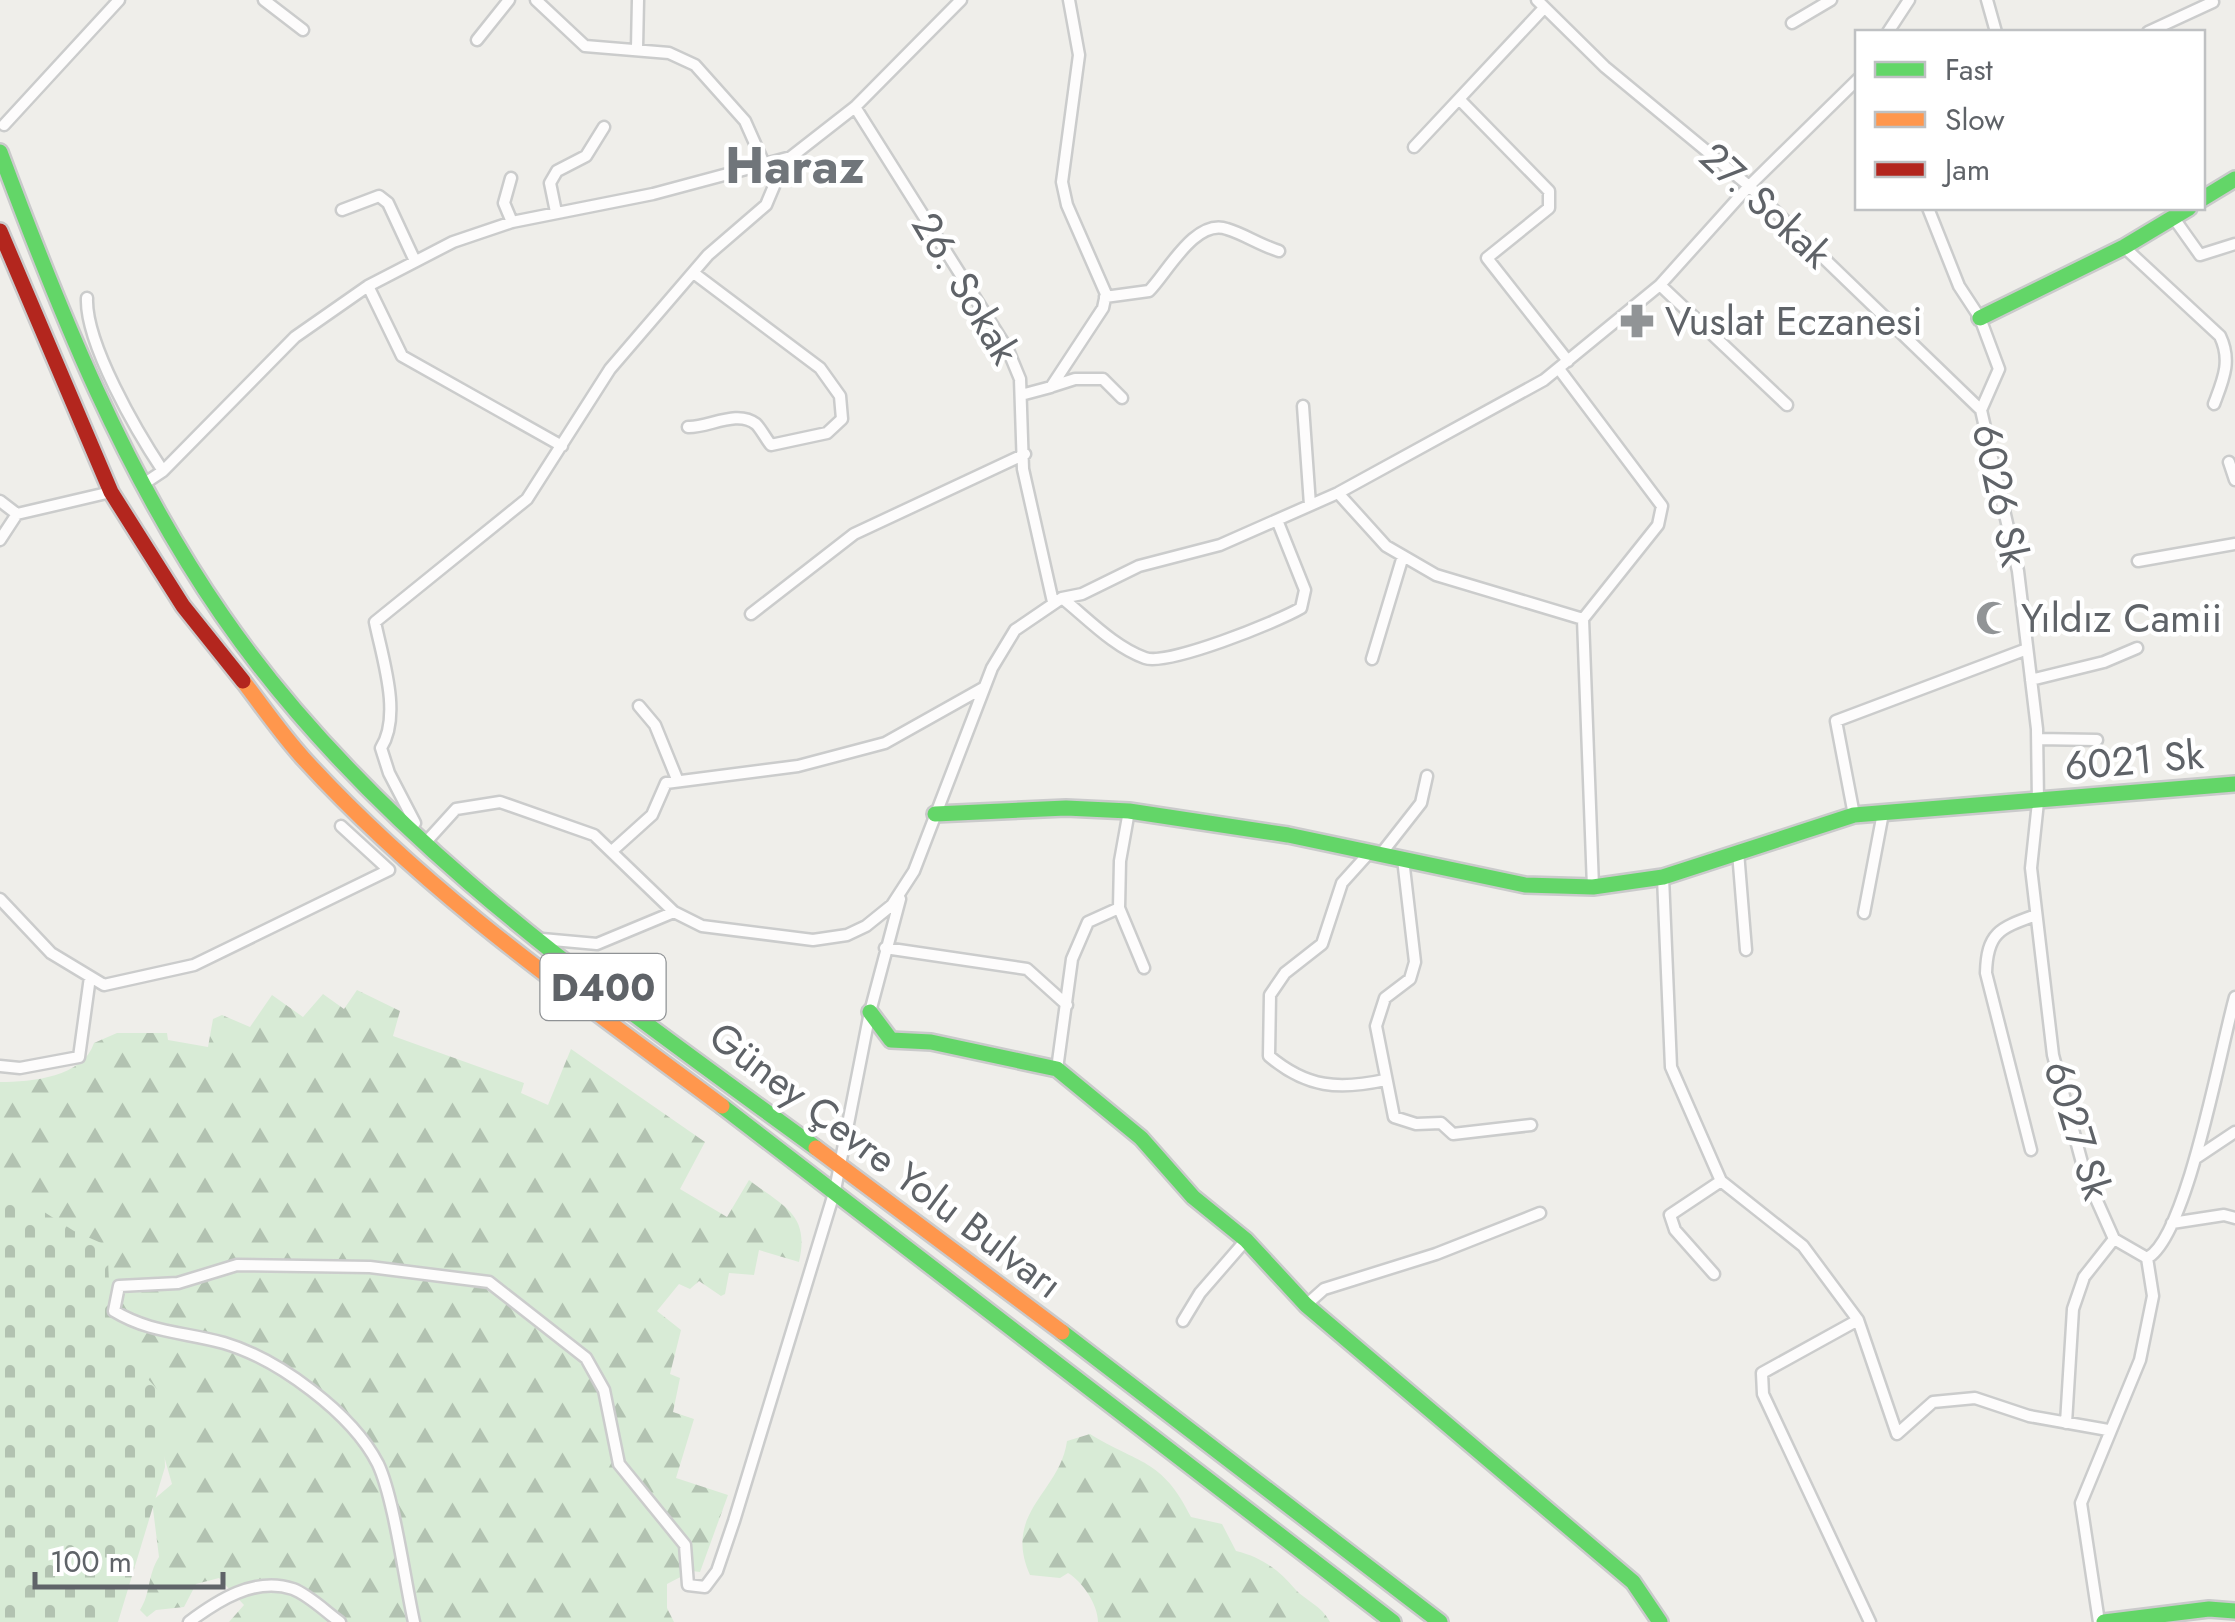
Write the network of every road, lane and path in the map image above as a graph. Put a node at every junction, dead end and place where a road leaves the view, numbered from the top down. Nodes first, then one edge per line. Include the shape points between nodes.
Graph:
1 (118, 0) edge
2 (264, 0) edge
3 (509, 0) edge
4 (536, 0) edge
5 (638, 0) edge
6 (961, 0) edge
7 (1069, 0) edge
8 (1832, 0) edge
9 (1909, 0) edge
10 (1987, 0) edge
11 (2213, 2) dead end
12 (1541, 4) edge
13 (1792, 23) dead end
14 (303, 30) dead end
15 (1889, 30) edge
16 (1995, 30) edge
17 (2152, 30) edge
18 (477, 40) dead end
19 (637, 48) junction
20 (1855, 82) edge
21 (1460, 99) junction
22 (854, 107) junction
23 (4, 126) dead end
24 (604, 127) dead end
25 (1414, 147) dead end
26 (0, 152) edge
27 (784, 160) junction
28 (765, 166) junction
29 (511, 178) dead end
30 (2235, 179) edge
31 (1750, 186) junction
32 (2205, 197) edge
33 (342, 210) dead end
34 (1929, 210) edge
35 (2185, 210) edge
36 (556, 212) junction
37 (2173, 217) junction
38 (512, 222) junction
39 (0, 231) edge
40 (2235, 244) edge
41 (2124, 247) junction
42 (1278, 251) dead end
43 (415, 261) junction
44 (696, 274) junction
45 (1660, 285) junction
46 (368, 286) junction
47 (1105, 297) junction
48 (87, 298) dead end
49 (1980, 318) junction
50 (1563, 365) junction
51 (1051, 387) junction
52 (1020, 395) junction
53 (1122, 398) dead end
54 (2214, 404) dead end
55 (1303, 406) dead end
56 (1787, 406) dead end
57 (1981, 410) junction
58 (688, 427) dead end
59 (562, 446) junction
60 (1026, 454) junction
61 (2229, 462) dead end
62 (163, 471) junction
63 (2235, 480) edge
64 (141, 486) junction
65 (111, 492) junction
66 (1338, 493) junction
67 (0, 501) edge
68 (1310, 505) junction
69 (17, 514) junction
70 (1278, 520) junction
71 (0, 540) edge
72 (2235, 544) edge
73 (1402, 556) junction
74 (2138, 561) dead end
75 (1058, 600) junction
76 (751, 614) dead end
77 (1583, 619) junction
78 (2137, 648) dead end
79 (2028, 649) junction
80 (1372, 660) dead end
81 (2032, 680) junction
82 (984, 687) junction
83 (639, 706) dead end
84 (2038, 740) junction
85 (2097, 740) dead end
86 (1427, 776) dead end
87 (677, 779) junction
88 (2235, 784) edge
89 (2038, 802) junction
90 (1129, 811) junction
91 (1883, 813) junction
92 (935, 814) junction
93 (1854, 814) junction
94 (341, 826) dead end
95 (428, 844) junction
96 (612, 852) junction
97 (1738, 852) junction
98 (1376, 853) junction
99 (1402, 860) junction
100 (1663, 876) junction
101 (1593, 887) junction
102 (904, 889) junction
103 (0, 899) edge
104 (1119, 908) junction
105 (674, 912) junction
106 (1864, 914) dead end
107 (2036, 915) junction
108 (540, 938) junction
109 (885, 948) junction
110 (1746, 950) dead end
111 (1144, 968) dead end
112 (90, 977) junction
113 (2235, 997) edge
114 (1067, 1005) junction
115 (870, 1012) junction
116 (0, 1066) edge
117 (1057, 1069) junction
118 (1385, 1080) junction
119 (1530, 1125) dead end
120 (2235, 1132) edge
121 (2032, 1150) dead end
122 (2196, 1158) junction
123 (839, 1164) junction
124 (1721, 1181) junction
125 (835, 1190) junction
126 (1540, 1213) dead end
127 (2235, 1218) edge
128 (2172, 1223) junction
129 (2114, 1239) junction
130 (1246, 1240) junction
131 (2147, 1258) junction
132 (1714, 1274) dead end
133 (1306, 1305) junction
134 (1858, 1320) junction
135 (1182, 1321) dead end
136 (2066, 1423) junction
137 (2108, 1430) junction
138 (2235, 1612) edge
139 (189, 1622) edge
140 (340, 1622) edge
141 (414, 1622) edge
142 (1393, 1622) edge
143 (1440, 1622) edge
144 (1660, 1622) edge
145 (1870, 1622) edge
146 (2101, 1622) edge

1 - 23 street
2 - 14 street
3 - 18 street
4 - 19 street via 585,46
5 - 19 street
6 - 22 street
7 - 47 street via 1080,55 1062,182
8 - 13 street
9 - 15 street
10 - 16 street
11 - 17 street
12 - 21 street, 27. Sokak
12 - 31 street, 27. Sokak via 1626,85
19 - 28 street via 669,52 695,65 745,121
20 - 31 street
21 - 25 street, 27. Sokak
21 - 50 street via 1551,197 1549,208 1488,253
22 - 27 street
22 - 52 street, 26. Sokak via 1008,350
24 - 36 street via 586,156 550,183
26 - 64 main road, Güney Çevre Yolu Bulvarı / D400 via 50,290
27 - 28 street
27 - 44 street via 766,205 708,255
28 - 36 street
29 - 38 street via 504,202
30 - 32 main road
31 - 45 street
31 - 57 street, 27. Sokak
33 - 43 street via 379,196
34 - 49 street, 6026 Sk via 1959,286
35 - 37 main road
36 - 38 street
37 - 40 street via 2200,256
37 - 41 main road
38 - 43 street
39 - 65 main road, Güney Çevre Yolu Bulvarı / D400
41 - 49 main road
41 - 54 street via 2220,336 2226,372
42 - 47 street via 1218,227 1192,240 1149,292
43 - 46 street
44 - 58 street via 820,368 840,396 842,418 827,433 771,446 743,418
44 - 59 street via 610,368
45 - 50 street
45 - 56 street
46 - 59 street via 402,356
46 - 62 street via 295,337
47 - 51 street
48 - 62 street via 86,314 109,373
49 - 57 street, 6026 Sk via 1999,370
50 - 66 street
50 - 77 street via 1662,506 1658,525
51 - 52 street
51 - 53 street via 1102,379
52 - 60 street, 26. Sokak
55 - 68 street
57 - 79 street, 6026 Sk via 2018,571
59 - 95 street via 527,499 375,622 389,716 381,748
60 - 75 street, 26. Sokak via 1025,482
60 - 76 street via 854,534
61 - 63 street
62 - 64 street
64 - 95 main road, Güney Çevre Yolu Bulvarı / D400 via 264,672 328,748
65 - 69 street
65 - 125 main road, Güney Çevre Yolu Bulvarı / D400 via 183,606 304,760 512,950
66 - 68 street
66 - 73 street
67 - 69 street
68 - 70 street
69 - 71 street
70 - 75 street
70 - 75 street via 1305,590 1301,608 1174,656 1148,659 1133,652
72 - 74 street
73 - 77 street via 1436,576
73 - 80 street
75 - 82 street via 1008,637
77 - 101 street
78 - 81 street
79 - 81 street, 6026 Sk
79 - 93 street via 1836,721
81 - 84 street, 6026 Sk
82 - 87 street via 885,742 798,766
82 - 92 street
83 - 87 street via 656,725
84 - 85 street
84 - 89 street, 6026 Sk
86 - 98 street via 1421,802
87 - 96 street via 666,783 652,814
88 - 89 main road, 6021 Sk
89 - 91 main road, 6021 Sk
89 - 107 street, 6027 Sk via 2031,868
90 - 92 main road, 6021 Sk
90 - 98 main road, 6021 Sk
90 - 104 street
91 - 93 main road, 6021 Sk
91 - 106 street
92 - 102 street
93 - 97 main road, 6021 Sk
94 - 112 street via 389,870 194,965 104,984
95 - 96 street via 456,809 500,802 586,831
95 - 108 main road, Güney Çevre Yolu Bulvarı / D400
96 - 105 street
97 - 100 main road, 6021 Sk
97 - 110 street
98 - 99 main road, 6021 Sk
98 - 118 street via 1342,883 1322,944 1285,973 1270,995 1270,1056 1312,1084 1346,1088
99 - 101 main road, 6021 Sk via 1525,885
99 - 118 street via 1415,962 1410,979 1385,998 1376,1026
100 - 101 main road, 6021 Sk
100 - 124 street via 1670,1067
102 - 105 street via 880,917 830,939 702,926
102 - 109 street
103 - 112 street via 50,953
104 - 111 street
104 - 114 street via 1088,922 1072,960
105 - 108 street via 597,944
107 - 121 street via 2002,927 1986,948 1986,973
107 - 129 street, 6027 Sk via 2053,1055 2085,1174
108 - 123 main road, Güney Çevre Yolu Bulvarı / D400
109 - 114 street via 1027,969
109 - 115 street
112 - 116 street via 80,1057
113 - 122 street
114 - 117 street
115 - 117 main road via 891,1040
115 - 123 street
117 - 130 main road via 1141,1138 1193,1197
118 - 119 street via 1394,1117 1416,1124 1441,1123 1453,1134
120 - 122 street
122 - 128 street
123 - 125 street
123 - 143 main road, Güney Çevre Yolu Bulvarı / D400
124 - 132 street via 1670,1215
124 - 134 street via 1803,1246
125 - 141 street via 734,1521 705,1587 688,1585 685,1545 619,1464 604,1390 586,1358 489,1282 370,1267 236,1265 178,1282 119,1286 114,1311 134,1324 224,1343 280,1365 357,1433 379,1466
125 - 142 main road, Güney Çevre Yolu Bulvarı / D400
126 - 133 street via 1324,1289
127 - 128 street
128 - 131 street
129 - 131 street, 6027 Sk
129 - 136 street via 2084,1277 2073,1309
130 - 133 main road
130 - 135 street
131 - 137 street via 2154,1296 2140,1360
133 - 144 main road via 1633,1582
134 - 136 street via 1897,1434 1933,1402 1974,1398
134 - 145 street via 1762,1373 1763,1394
136 - 137 street
137 - 146 street via 2080,1503
138 - 146 main road
139 - 140 street via 223,1596 292,1589

